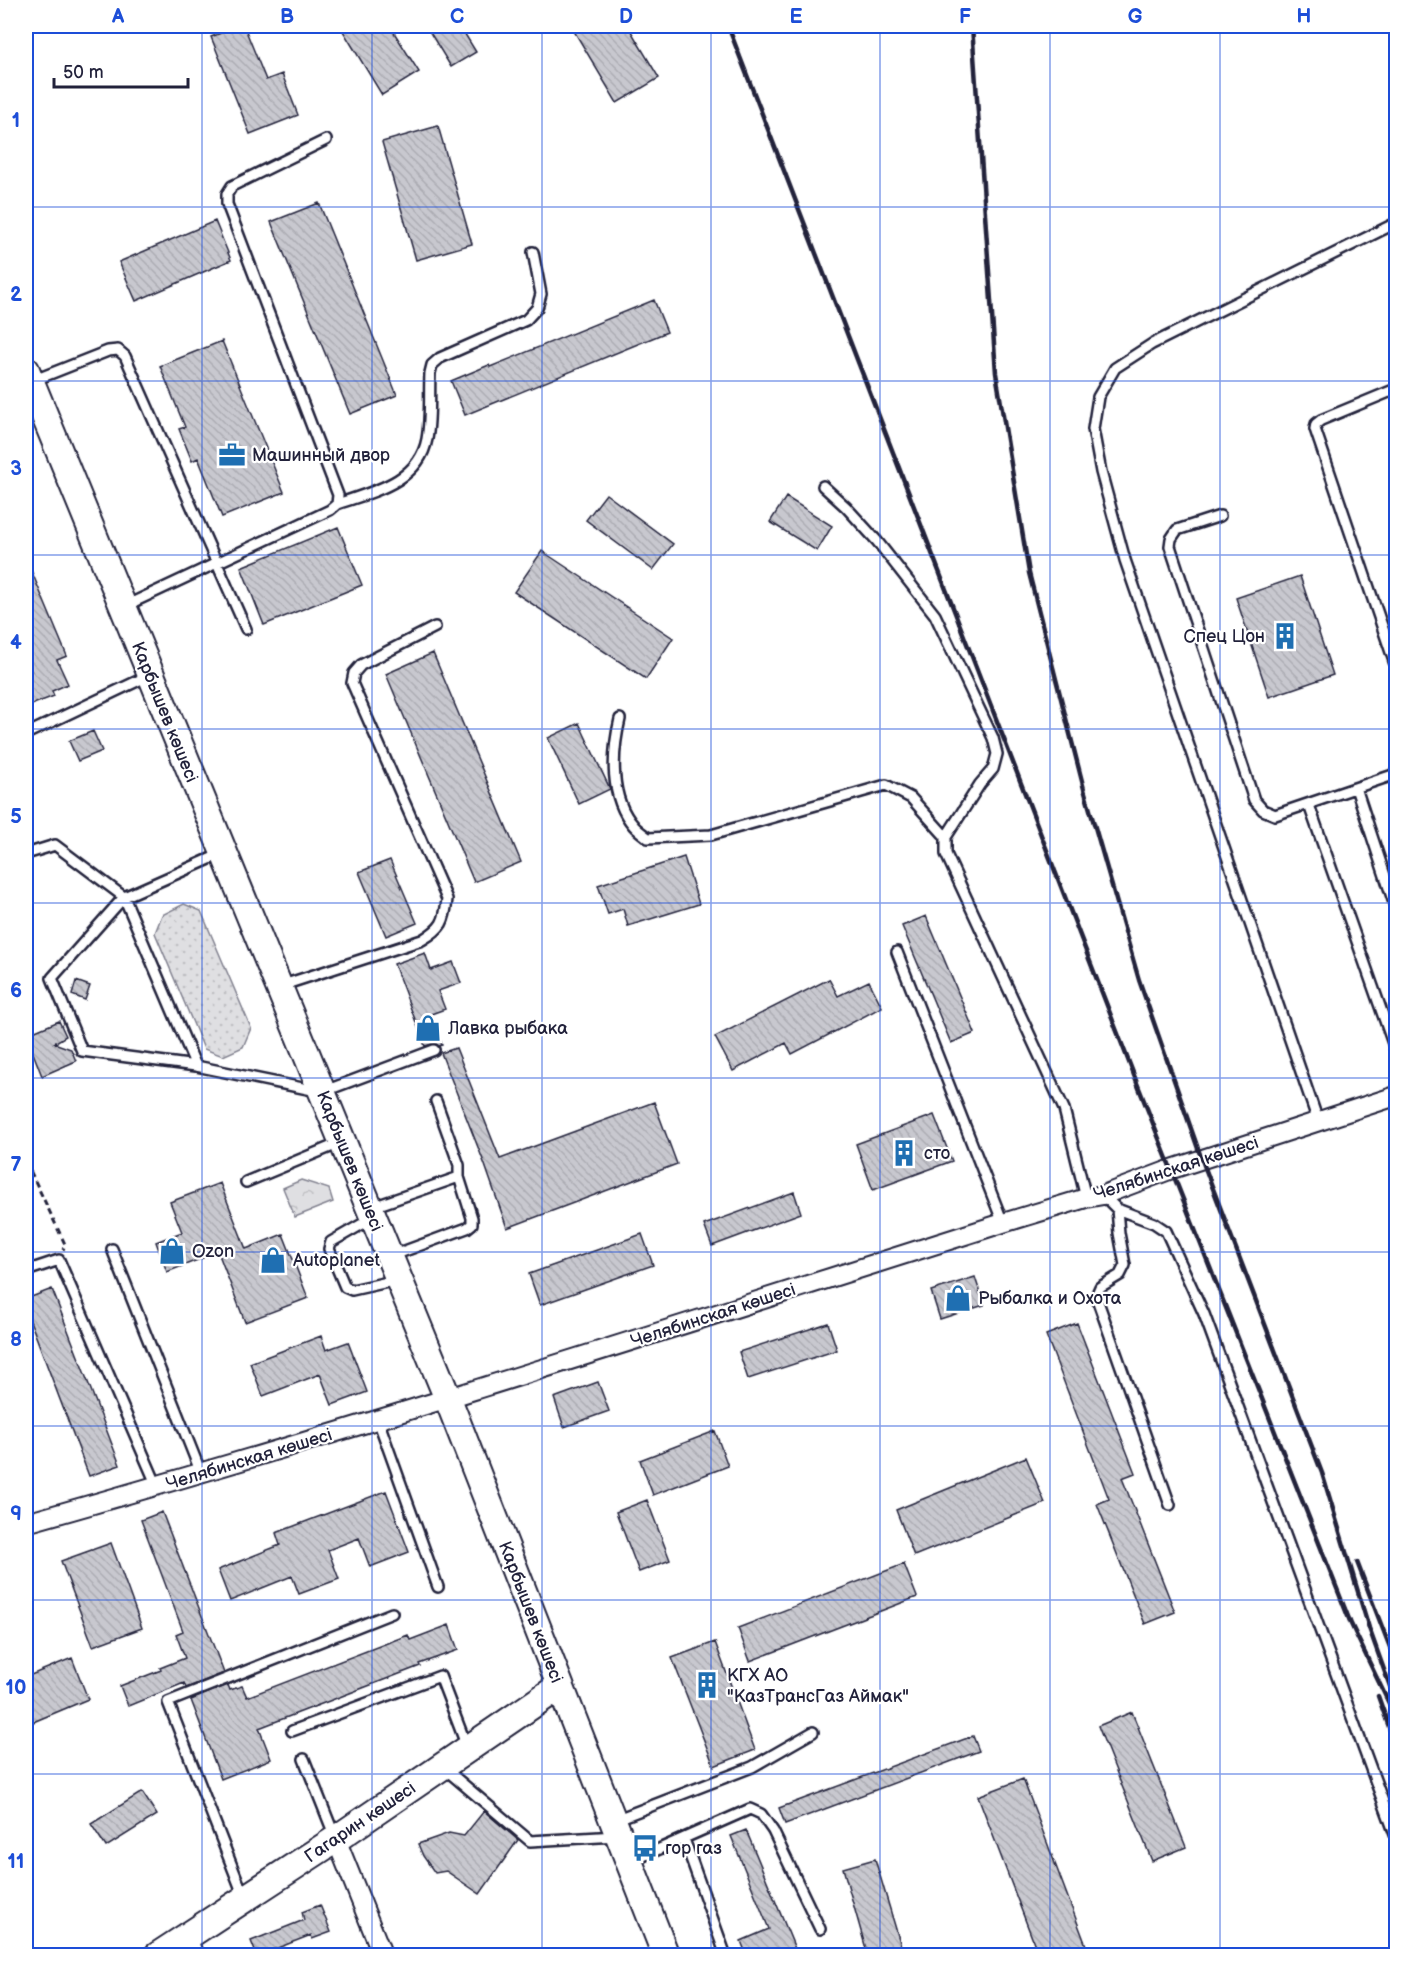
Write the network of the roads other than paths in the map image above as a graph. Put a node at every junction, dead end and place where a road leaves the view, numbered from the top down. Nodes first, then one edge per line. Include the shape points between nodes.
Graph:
1 (326, 140) dead end
2 (1396, 223) edge
3 (533, 252) dead end
4 (28, 376) edge
5 (1396, 389) edge
6 (823, 486) dead end
7 (337, 504) junction
8 (1220, 516) dead end
9 (217, 564) junction
10 (123, 608) junction
11 (435, 627) dead end
12 (246, 629) dead end
13 (1396, 668) edge
14 (150, 675) junction
15 (620, 718) dead end
16 (26, 734) edge
17 (1396, 774) edge
18 (1356, 789) junction
19 (1309, 805) junction
20 (946, 837) junction
21 (224, 853) junction
22 (26, 854) edge
23 (124, 897) junction
24 (1396, 909) edge
25 (897, 952) dead end
26 (279, 987) junction
27 (434, 1050) dead end
28 (1396, 1052) edge
29 (196, 1066) junction
30 (322, 1092) junction
31 (1396, 1096) edge
32 (436, 1101) dead end
33 (1318, 1121) junction
34 (342, 1142) junction
35 (459, 1177) junction
36 (246, 1182) dead end
37 (1095, 1196) junction
38 (1117, 1209) junction
39 (371, 1213) junction
40 (1003, 1223) junction
41 (112, 1249) dead end
42 (394, 1269) junction
43 (26, 1271) edge
44 (448, 1399) junction
45 (378, 1420) junction
46 (201, 1473) junction
47 (158, 1486) junction
48 (1170, 1506) dead end
49 (26, 1523) edge
50 (438, 1587) dead end
51 (392, 1613) dead end
52 (560, 1686) junction
53 (292, 1731) dead end
54 (813, 1732) dead end
55 (468, 1749) junction
56 (304, 1759) dead end
57 (442, 1767) junction
58 (616, 1828) junction
59 (1396, 1837) edge
60 (336, 1839) junction
61 (684, 1839) junction
62 (629, 1863) junction
63 (245, 1899) junction
64 (820, 1929) dead end
65 (190, 1946) edge
66 (157, 1956) edge
67 (383, 1956) edge
68 (666, 1956) edge
69 (726, 1956) edge

1 - 7 lane via 232,186 227,204 338,495
2 - 33 lane via 1152,344 1115,368 1098,397 1093,429 1125,560
3 - 7 lane via 541,294 537,308 526,320 432,365 427,441 419,460 405,476 385,487
4 - 9 lane via 108,351 118,350 125,356
4 - 10 main road, Карбышев көшесі
5 - 13 lane via 1321,420 1315,429
6 - 20 lane via 877,541 935,615 993,738 997,754 993,769
7 - 9 lane
8 - 19 lane via 1177,530 1170,546 1254,800 1275,815
9 - 10 lane
9 - 12 lane
10 - 14 main road, Карбышев көшесі
11 - 26 lane via 361,665 352,683 447,899 445,917 438,930 422,940
14 - 16 lane
14 - 21 main road, Карбышев көшесі
15 - 20 lane via 614,761 618,793 634,826 648,838 711,835 886,785 911,798
17 - 18 lane
18 - 19 lane
18 - 24 lane
19 - 28 lane
20 - 37 lane via 946,854 1064,1109
21 - 23 lane
21 - 26 main road, Карбышев көшесі
22 - 23 lane via 55,845
23 - 29 lane
23 - 29 lane via 52,978 82,1051
25 - 40 lane
26 - 30 main road, Карбышев көшесі
27 - 30 lane
29 - 30 lane
30 - 34 main road, Карбышев көшесі
31 - 33 street, Челябинская көшесі
32 - 35 lane via 459,1165
33 - 37 street, Челябинская көшесі
34 - 36 lane
34 - 39 main road, Карбышев көшесі
35 - 39 lane
35 - 42 lane via 472,1224
37 - 38 lane
37 - 40 street, Челябинская көшесі
38 - 48 lane via 1125,1265 1120,1275 1100,1287 1096,1296
38 - 59 lane via 1166,1231 1204,1314
39 - 42 main road, Карбышев көшесі
39 - 42 lane via 332,1242 329,1249 348,1289
40 - 44 street, Челябинская көшесі
41 - 46 lane
42 - 44 main road, Карбышев көшесі
43 - 47 lane via 59,1260
44 - 45 street, Челябинская көшесі
44 - 52 main road, Карбышев көшесі
45 - 46 street, Челябинская көшесі
45 - 50 lane
46 - 47 street, Челябинская көшесі
47 - 49 street, Челябинская көшесі
51 - 63 lane via 168,1702
52 - 55 main road, Гагарин көшесі
52 - 58 main road, Карбышев көшесі
53 - 55 lane via 440,1676
54 - 58 lane via 752,1767
55 - 57 main road, Гагарин көшесі
56 - 60 lane
57 - 58 lane via 530,1841
57 - 60 main road, Гагарин көшесі
58 - 62 main road, Карбышев көшесі
60 - 63 main road, Гагарин көшесі
60 - 67 street
61 - 62 lane
61 - 64 lane via 750,1809 761,1814
61 - 69 lane
62 - 68 main road, Карбышев көшесі
63 - 65 main road, Гагарин көшесі
65 - 66 main road, Гагарин көшесі

